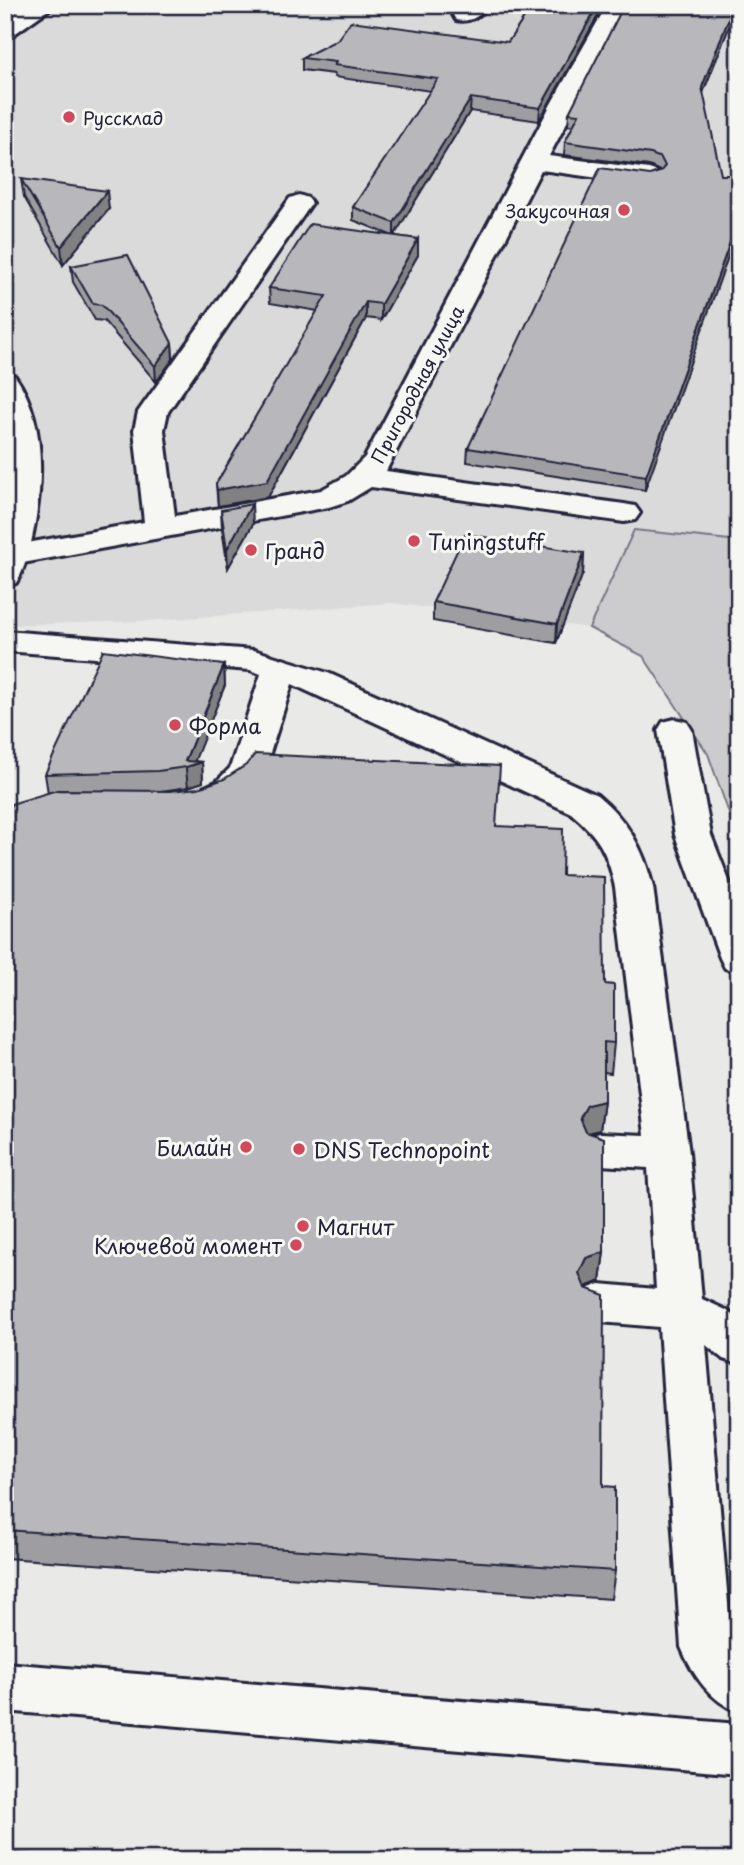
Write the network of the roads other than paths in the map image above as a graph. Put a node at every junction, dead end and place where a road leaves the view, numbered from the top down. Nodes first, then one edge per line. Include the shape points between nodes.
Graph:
1 (44, 5) edge
2 (618, 5) edge
3 (5, 30) edge
4 (535, 162) junction
5 (649, 177) edge
6 (299, 203) dead end
7 (5, 382) edge
8 (366, 477) junction
9 (624, 513) dead end
10 (162, 529) junction
11 (9, 566) edge
12 (5, 641) edge
13 (280, 668) junction
14 (675, 730) dead end
15 (180, 805) edge
16 (739, 958) edge
17 (600, 1149) edge
18 (668, 1153) junction
19 (600, 1303) edge
20 (680, 1310) junction
21 (739, 1345) edge
22 (5, 1687) edge
23 (739, 1688) edge
24 (739, 1749) edge

1 - 3 street
2 - 4 street, Пригородная улица
4 - 5 street
4 - 8 street, Пригородная улица
6 - 10 street via 153,412 149,430
7 - 11 street via 23,434 26,498
8 - 9 street
8 - 10 street, Пригородная улица via 351,490 329,498
10 - 11 street, Пригородная улица
12 - 13 street via 254,660
13 - 15 street via 246,772 229,790 209,800
13 - 18 street via 584,804 608,824 626,850 634,887
14 - 16 street via 693,835
17 - 18 street
18 - 20 street
19 - 20 street
20 - 21 street via 710,1323
20 - 23 street via 706,1647
22 - 24 street

